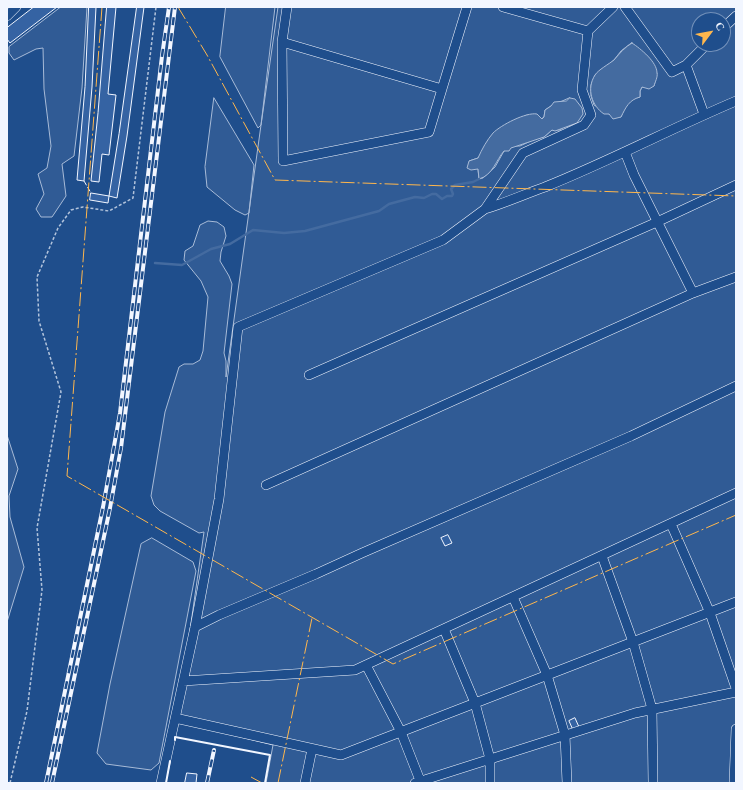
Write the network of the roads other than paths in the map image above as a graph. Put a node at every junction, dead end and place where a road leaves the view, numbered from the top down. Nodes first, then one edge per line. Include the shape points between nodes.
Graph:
1 (16, 7) edge
2 (287, 7) edge
3 (467, 7) edge
4 (503, 7) edge
5 (613, 7) edge
6 (625, 7) edge
7 (7, 16) edge
8 (588, 31) junction
9 (282, 42) junction
10 (699, 52) edge
11 (686, 65) junction
12 (442, 89) junction
13 (736, 101) edge
14 (704, 114) junction
15 (626, 152) junction
16 (736, 185) edge
17 (485, 209) junction
18 (657, 222) junction
19 (736, 277) edge
20 (693, 294) junction
21 (309, 375) dead end
22 (736, 386) edge
23 (266, 485) dead end
24 (736, 494) edge
25 (671, 524) junction
26 (602, 556) junction
27 (513, 597) junction
28 (736, 602) edge
29 (710, 613) junction
30 (194, 627) junction
31 (444, 629) junction
32 (633, 642) junction
33 (366, 665) junction
34 (546, 675) junction
35 (183, 681) junction
36 (736, 688) edge
37 (736, 692) edge
38 (475, 703) junction
39 (652, 709) junction
40 (175, 718) junction
41 (736, 729) edge
42 (400, 732) junction
43 (565, 735) junction
44 (312, 749) junction
45 (490, 759) junction
46 (419, 782) edge
47 (161, 783) edge
48 (305, 783) edge
49 (490, 783) edge
50 (567, 783) edge
51 (653, 783) edge
52 (734, 783) edge

1 - 7 lane
2 - 9 lane
3 - 12 lane
4 - 8 lane
5 - 8 lane
6 - 11 lane via 672,72
8 - 17 lane via 582,90 590,115 584,125 523,153
9 - 12 lane
9 - 12 lane via 283,161 429,132
10 - 11 lane
11 - 14 lane
13 - 14 lane
14 - 15 lane
15 - 17 lane
15 - 18 lane
16 - 18 lane
17 - 30 lane via 443,240 238,328 219,499
18 - 20 lane
18 - 21 lane
19 - 20 lane
20 - 23 lane
22 - 30 lane via 631,436
24 - 25 lane
25 - 26 lane
25 - 29 lane
26 - 27 lane
26 - 32 lane
27 - 31 lane
27 - 34 lane
28 - 29 lane
29 - 32 lane
29 - 36 lane
30 - 35 lane
31 - 33 lane
31 - 38 lane
32 - 34 lane
32 - 39 lane
33 - 35 lane via 355,670
33 - 42 lane
34 - 38 lane
34 - 43 lane
35 - 40 lane
37 - 39 lane
38 - 42 lane
38 - 45 lane
39 - 43 lane
39 - 51 lane
40 - 44 lane
40 - 47 lane
41 - 52 lane
42 - 44 lane via 341,755
42 - 46 lane
43 - 45 lane
43 - 50 lane
44 - 48 lane
45 - 46 lane
45 - 49 lane

